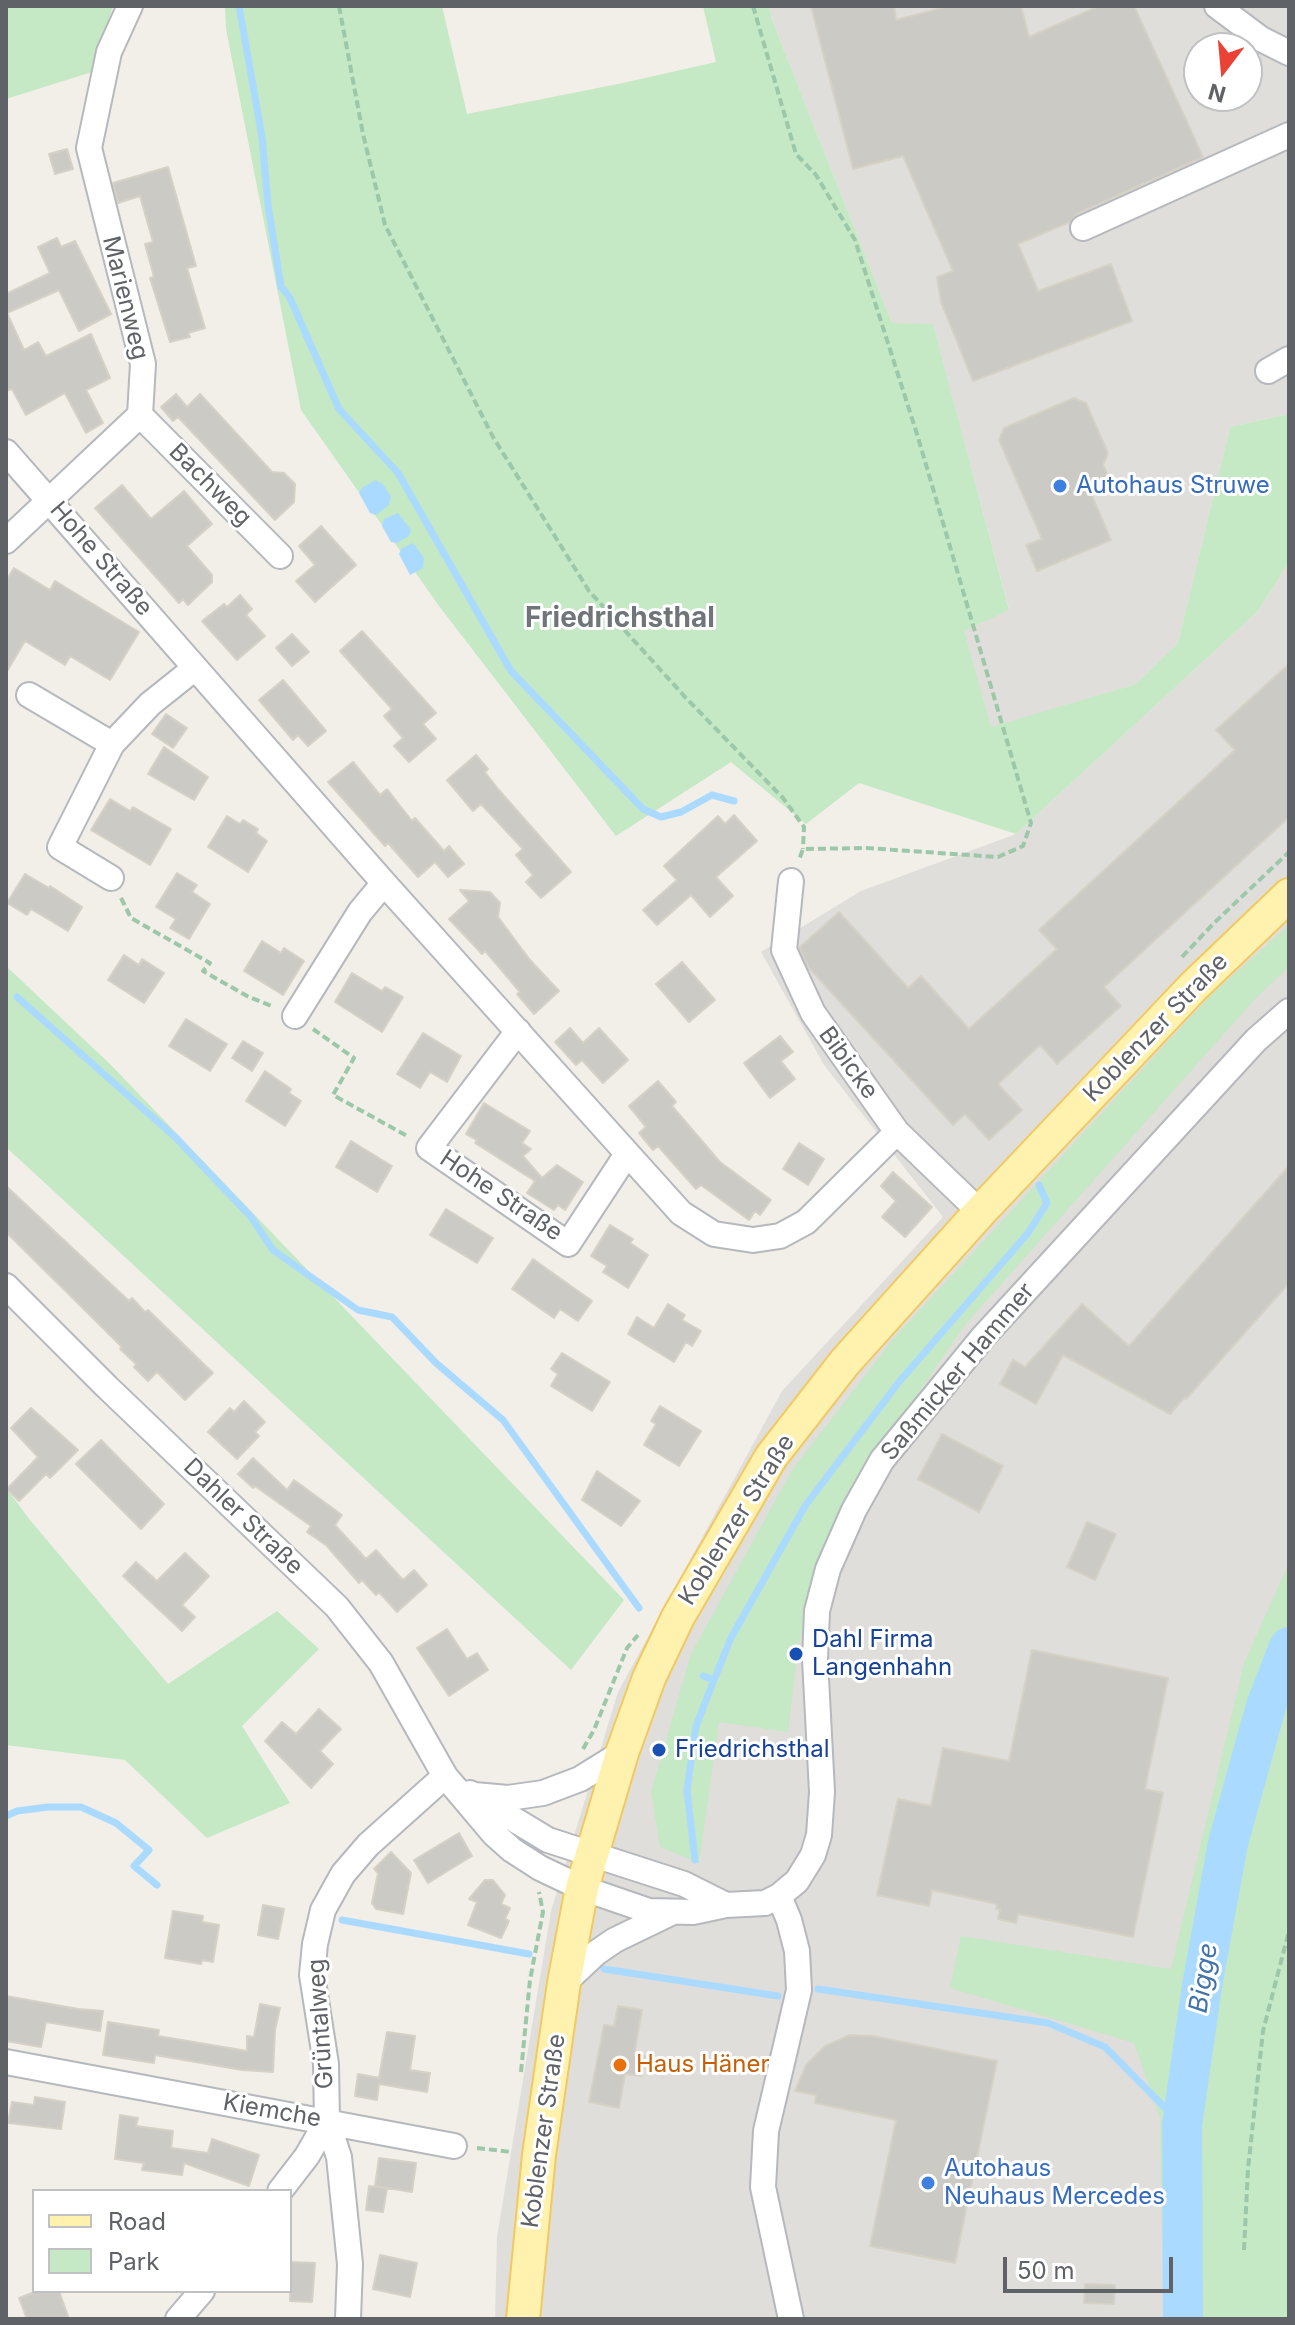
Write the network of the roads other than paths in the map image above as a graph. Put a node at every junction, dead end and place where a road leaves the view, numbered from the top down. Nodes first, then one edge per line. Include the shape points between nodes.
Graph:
1 (130, 6) edge
2 (1217, 6) edge
3 (1289, 53) edge
4 (1289, 135) edge
5 (1083, 228) dead end
6 (140, 415) junction
7 (6, 452) edge
8 (50, 500) junction
9 (6, 541) edge
10 (280, 556) dead end
11 (195, 668) junction
12 (29, 695) dead end
13 (112, 744) junction
14 (111, 878) road end
15 (791, 881) road end
16 (384, 883) junction
17 (1289, 895) edge
18 (1289, 1011) edge
19 (295, 1016) road end
20 (518, 1031) junction
21 (897, 1132) junction
22 (627, 1154) junction
23 (980, 1212) junction
24 (6, 1286) edge
25 (622, 1753) junction
26 (445, 1776) junction
27 (472, 1795) junction
28 (591, 1856) junction
29 (582, 1888) junction
30 (779, 1896) junction
31 (726, 1905) junction
32 (671, 1913) junction
33 (564, 1983) junction
34 (6, 2062) edge
35 (327, 2121) junction
36 (454, 2146) road end
37 (282, 2189) edge
38 (200, 2293) edge
39 (178, 2319) edge
40 (348, 2319) edge
41 (523, 2319) edge
42 (791, 2319) edge

1 - 6 street, Marienweg via 109,52 89,148 143,364
2 - 3 street
4 - 5 street
6 - 8 street
6 - 10 street, Bachweg
7 - 8 street, Hohe Straße
8 - 9 street
8 - 11 street, Hohe Straße
11 - 13 street
11 - 16 street, Hohe Straße
12 - 13 street
13 - 14 street via 60,847
15 - 21 street, Bibicke via 784,950 813,1013
16 - 19 street
16 - 20 street, Hohe Straße
17 - 23 main road, Koblenzer Straße via 1193,987
18 - 30 street, Saßmicker Hammer via 983,1337 882,1460 828,1569 817,1611 822,1816 806,1869
20 - 22 street, Hohe Straße
20 - 22 street, Hohe Straße via 429,1148 568,1244
21 - 22 street, Hohe Straße via 806,1222 780,1236 753,1240 714,1234 681,1213
21 - 23 street, Bibicke
23 - 25 main road, Koblenzer Straße via 845,1362 771,1457 673,1627
24 - 26 street, Dahler Straße via 337,1607 381,1663
25 - 27 street via 580,1779 543,1793 508,1798
25 - 28 main road, Koblenzer Straße
26 - 27 street, Dahler Straße
26 - 29 street, Dahler Straße via 512,1850
26 - 35 street, Grüntalweg via 368,1845 343,1874 323,1910 312,1975 326,2064
27 - 28 street, Dahler Straße via 548,1840
28 - 29 main road, Koblenzer Straße
28 - 31 street via 684,1884
29 - 32 street via 625,1905
29 - 33 main road, Koblenzer Straße
30 - 31 street via 765,1903
30 - 42 street via 797,1951 799,1990 766,2131 763,2187
31 - 32 street
32 - 33 street via 615,1940
33 - 41 main road, Koblenzer Straße
34 - 35 street, Kiemche
35 - 36 street, Kiemche
35 - 37 street
35 - 40 street, Grüntalweg via 339,2157 350,2264
38 - 39 street

